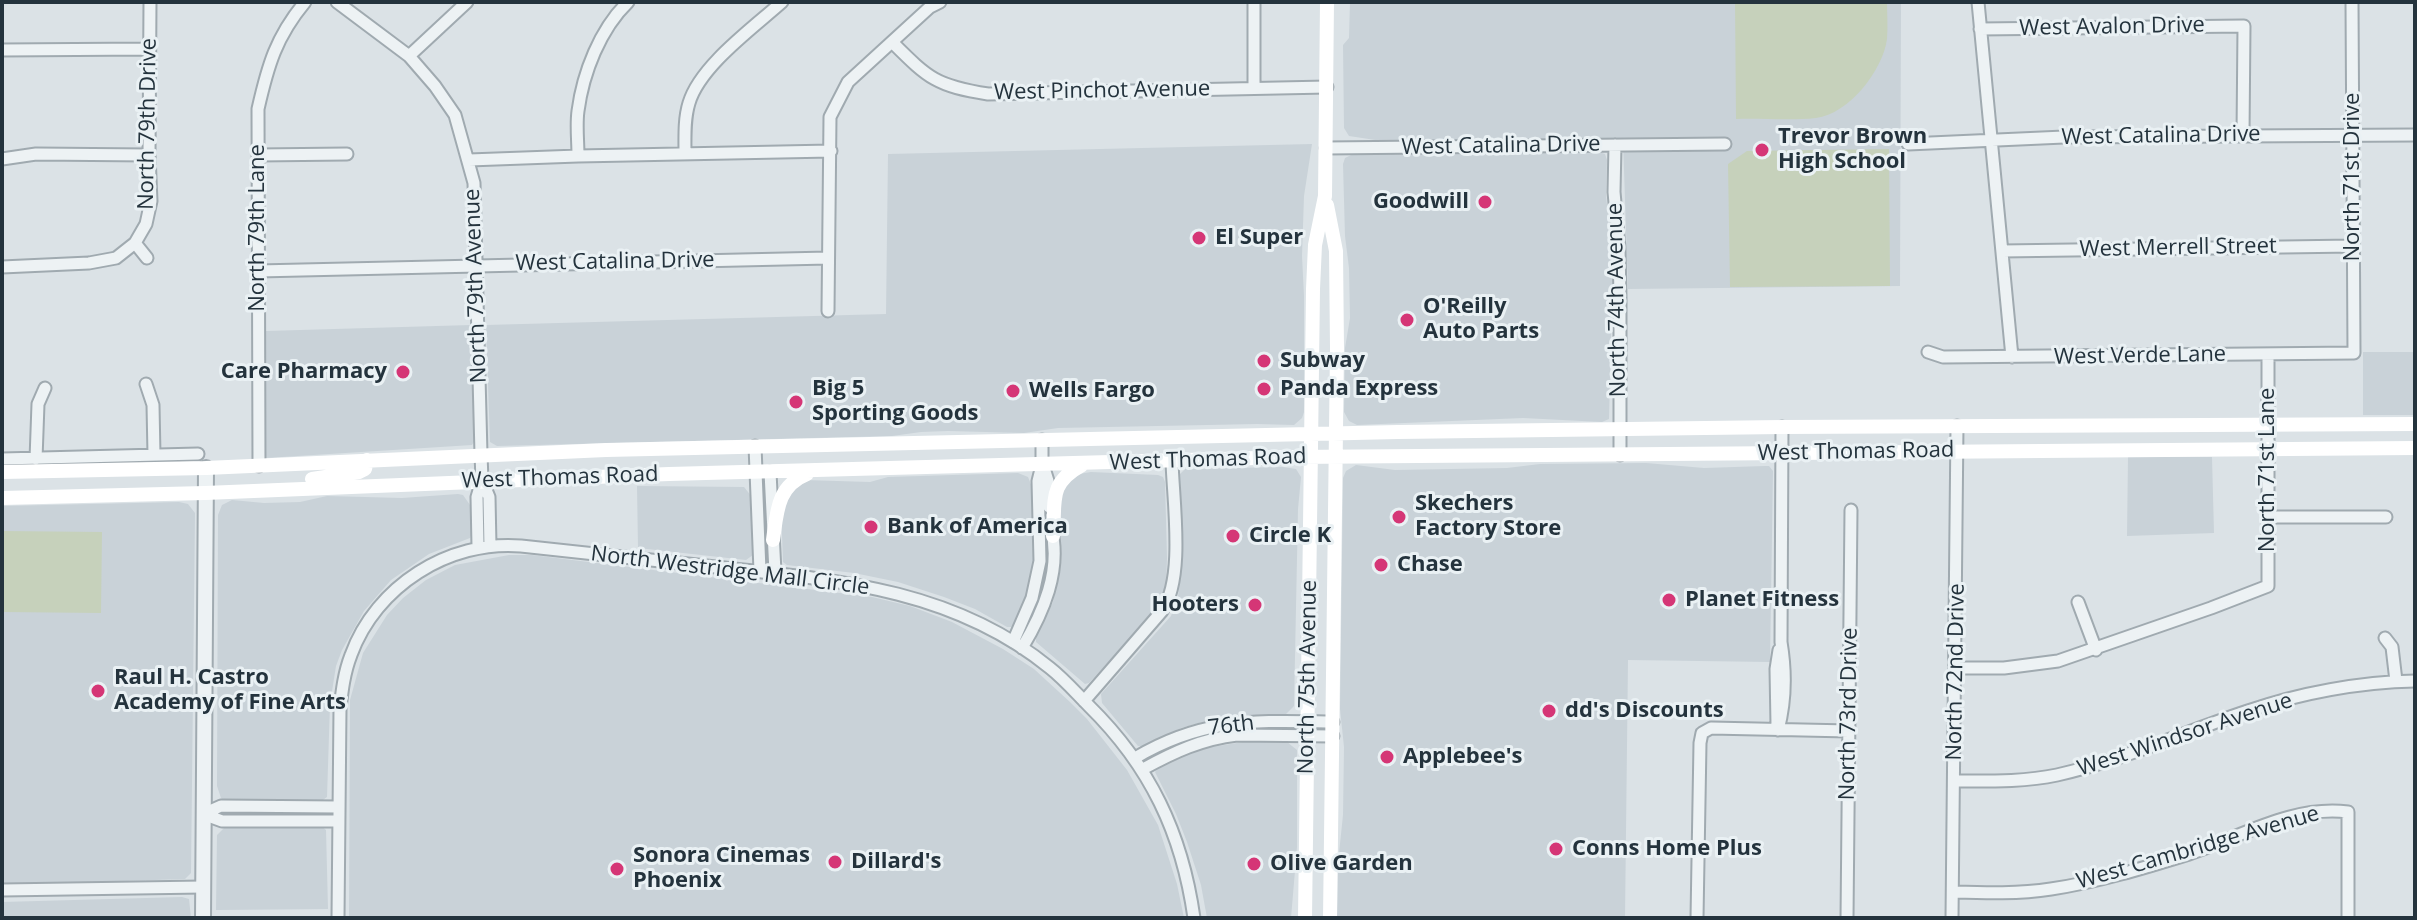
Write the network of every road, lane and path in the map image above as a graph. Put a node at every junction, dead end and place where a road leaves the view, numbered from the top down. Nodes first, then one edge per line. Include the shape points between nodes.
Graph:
1 (150, 2) edge
2 (305, 2) edge
3 (337, 2) edge
4 (467, 2) edge
5 (628, 2) edge
6 (782, 2) edge
7 (940, 2) edge
8 (1254, 2) edge
9 (1327, 2) edge
10 (1978, 2) edge
11 (2352, 2) edge
12 (1980, 29) junction
13 (893, 43) junction
14 (149, 49) junction
15 (2, 50) edge
16 (409, 56) junction
17 (1254, 87) junction
18 (1327, 87) junction
19 (2243, 135) junction
20 (2353, 135) junction
21 (2415, 135) edge
22 (1991, 139) junction
23 (1725, 144) dead end
24 (1908, 144) dead end
25 (1615, 145) junction
26 (1326, 148) junction
27 (831, 151) junction
28 (347, 154) dead end
29 (685, 154) junction
30 (149, 155) junction
31 (258, 155) junction
32 (578, 156) junction
33 (2, 159) edge
34 (469, 160) junction
35 (1325, 196) junction
36 (135, 243) junction
37 (2353, 246) junction
38 (2002, 251) junction
39 (147, 258) dead end
40 (828, 258) junction
41 (477, 265) junction
42 (2, 267) edge
43 (258, 271) junction
44 (828, 311) dead end
45 (1928, 352) dead end
46 (2354, 353) joint
47 (2268, 355) junction
48 (2012, 357) junction
49 (146, 384) dead end
50 (45, 388) dead end
51 (2415, 424) edge
52 (2268, 425) junction
53 (1957, 426) junction
54 (1782, 427) junction
55 (1620, 430) junction
56 (1311, 434) junction
57 (1336, 434) junction
58 (1042, 440) junction
59 (762, 446) junction
60 (2415, 448) edge
61 (2268, 449) junction
62 (1958, 451) junction
63 (1781, 453) junction
64 (198, 454) dead end
65 (481, 454) junction
66 (154, 455) junction
67 (1620, 455) junction
68 (1311, 457) junction
69 (1336, 457) junction
70 (2, 459) edge
71 (36, 459) junction
72 (367, 460) junction
73 (1172, 461) junction
74 (1085, 464) junction
75 (1042, 465) junction
76 (259, 466) junction
77 (206, 468) junction
78 (817, 471) junction
79 (2, 472) edge
80 (763, 472) junction
81 (482, 480) junction
82 (277, 490) junction
83 (205, 493) junction
84 (2, 498) edge
85 (1851, 510) dead end
86 (2268, 517) junction
87 (2386, 517) dead end
88 (1053, 536) junction
89 (773, 540) junction
90 (484, 546) junction
91 (760, 571) junction
92 (775, 572) junction
93 (2078, 602) dead end
94 (2385, 638) dead end
95 (1017, 645) junction
96 (2096, 650) junction
97 (1956, 668) junction
98 (2396, 681) junction
99 (2415, 681) edge
100 (1084, 701) junction
101 (1307, 728) junction
102 (1333, 729) junction
103 (1778, 730) junction
104 (1849, 731) junction
105 (1135, 758) junction
106 (1143, 769) junction
107 (1954, 781) junction
108 (203, 814) junction
109 (338, 814) junction
110 (203, 887) junction
111 (2, 890) edge
112 (1953, 892) junction
113 (203, 918) edge
114 (338, 918) edge
115 (1194, 918) edge
116 (1305, 918) edge
117 (1330, 918) edge
118 (1697, 918) edge
119 (1847, 918) edge
120 (1952, 918) edge
121 (2348, 918) edge

1 - 14 street, North 79th Drive
2 - 31 street, North 79th Lane via 286,25 268,65 258,109
3 - 16 street, North 79th Avenue
4 - 16 street
5 - 32 street via 600,40 589,67 578,112
6 - 29 street via 706,71 689,102
7 - 13 street
8 - 17 street
9 - 18 main road, North 75th Avenue
10 - 12 street
11 - 20 street, North 71st Drive
12 - 19 street, West Avalon Drive via 2244,26
12 - 22 street
13 - 17 street, West Pinchot Avenue via 922,73 943,84 988,94
13 - 27 street via 848,82 830,117
14 - 15 street
14 - 30 street, North 79th Drive
16 - 34 street, North 79th Avenue via 455,115
17 - 18 street, West Pinchot Avenue
18 - 26 main road, North 75th Avenue
19 - 20 street, West Catalina Drive
19 - 22 street, West Catalina Drive
20 - 21 street, West Catalina Drive
20 - 37 street, North 71st Drive
22 - 24 street, West Catalina Drive
22 - 38 street
23 - 25 street, West Catalina Drive
25 - 26 street, West Catalina Drive
25 - 55 street, North 74th Avenue
26 - 35 main road, North 75th Avenue
27 - 29 street
27 - 40 street
28 - 31 street
29 - 32 street
30 - 33 street via 36,154
30 - 36 street, North 79th Drive via 151,201
31 - 43 street, North 79th Lane
32 - 34 street
34 - 41 street, North 79th Avenue
35 - 56 main road, North 75th Avenue via 1315,245
35 - 57 main road, North 75th Avenue via 1336,251
36 - 39 street
36 - 42 street via 116,258 89,263
37 - 38 street, West Merrell Street
37 - 46 street, North 71st Drive
38 - 48 street
40 - 41 street, West Catalina Drive
40 - 44 street
41 - 43 street, West Catalina Drive
41 - 65 street, North 79th Avenue
43 - 76 street, North 79th Lane
45 - 48 street, West Verde Lane via 1943,357
46 - 47 street, West Verde Lane
47 - 48 street, West Verde Lane
47 - 52 street, North 71st Lane
49 - 66 street via 153,405
50 - 71 street via 38,404
51 - 52 main road, West Thomas Road
52 - 53 main road, West Thomas Road
52 - 61 street, North 71st Lane
53 - 54 main road, West Thomas Road
53 - 62 street, North 72nd Drive
54 - 55 main road, West Thomas Road
54 - 63 street
55 - 57 main road, West Thomas Road
55 - 67 street, North 74th Avenue
56 - 57 main road, West Thomas Road
56 - 58 main road, West Thomas Road
56 - 68 main road, North 75th Avenue
57 - 69 main road, North 75th Avenue
58 - 59 main road, West Thomas Road
58 - 75 street
59 - 65 main road, West Thomas Road
59 - 80 main road
60 - 61 main road, West Thomas Road
61 - 62 main road, West Thomas Road
61 - 86 street, North 71st Lane
62 - 63 main road, West Thomas Road
62 - 97 street, North 72nd Drive
63 - 67 main road, West Thomas Road
63 - 103 street via 1781,642 1776,669 1783,710
64 - 66 street
65 - 72 main road, West Thomas Road
65 - 81 street, North 79th Avenue
66 - 71 street
67 - 69 main road, West Thomas Road
68 - 69 main road, West Thomas Road
68 - 73 main road, West Thomas Road
68 - 101 main road, North 75th Avenue
69 - 102 main road, North 75th Avenue
70 - 71 street
72 - 76 main road, West Thomas Road
72 - 82 main road via 359,472
73 - 74 main road, West Thomas Road
73 - 100 street via 1172,595
74 - 75 main road, West Thomas Road
74 - 88 main road via 1057,486
75 - 78 main road, West Thomas Road
75 - 88 street
75 - 95 street via 1038,574
76 - 77 main road, West Thomas Road
77 - 79 main road, West Thomas Road
77 - 83 street
78 - 80 main road, West Thomas Road
78 - 89 main road via 799,477 781,494
80 - 81 main road, West Thomas Road
80 - 89 street
80 - 91 street
81 - 82 main road, West Thomas Road
81 - 90 street, North 79th Avenue via 489,497
82 - 83 main road, West Thomas Road
83 - 84 main road, West Thomas Road
83 - 108 street
85 - 104 street, North 73rd Drive
86 - 87 street
86 - 96 street, North 71st Lane via 2268,586
88 - 95 street via 1042,612
89 - 92 street
90 - 91 street, North Westridge Mall Circle
90 - 109 street, North Westridge Mall Circle via 411,576 377,610 352,652 341,702
91 - 92 street, North Westridge Mall Circle
92 - 95 street, North Westridge Mall Circle via 899,593 966,618
93 - 96 street
94 - 98 street via 2392,647
95 - 100 street, North Westridge Mall Circle
96 - 97 street via 2004,668
97 - 107 street, North 72nd Drive
98 - 99 street, West Windsor Avenue
98 - 107 street, West Windsor Avenue via 2325,691 2250,710 2134,754 2054,775
100 - 105 street, North Westridge Mall Circle
101 - 102 street, 76th
101 - 105 street, 76th via 1242,722 1210,726
101 - 106 street, 76th via 1222,736
101 - 116 main road, North 75th Avenue
102 - 117 main road, North 75th Avenue
103 - 104 street
103 - 118 street via 1711,728 1702,733
104 - 119 street, North 73rd Drive
105 - 106 street, North Westridge Mall Circle
106 - 115 street, North Westridge Mall Circle via 1178,845
107 - 112 street, North 72nd Drive
108 - 109 street via 222,821
108 - 110 street
109 - 114 street, North Westridge Mall Circle
110 - 111 street
110 - 113 street
112 - 120 street, North 72nd Drive
112 - 121 street, West Cambridge Avenue via 2050,890 2088,882 2190,854 2303,813 2329,810 2348,812

